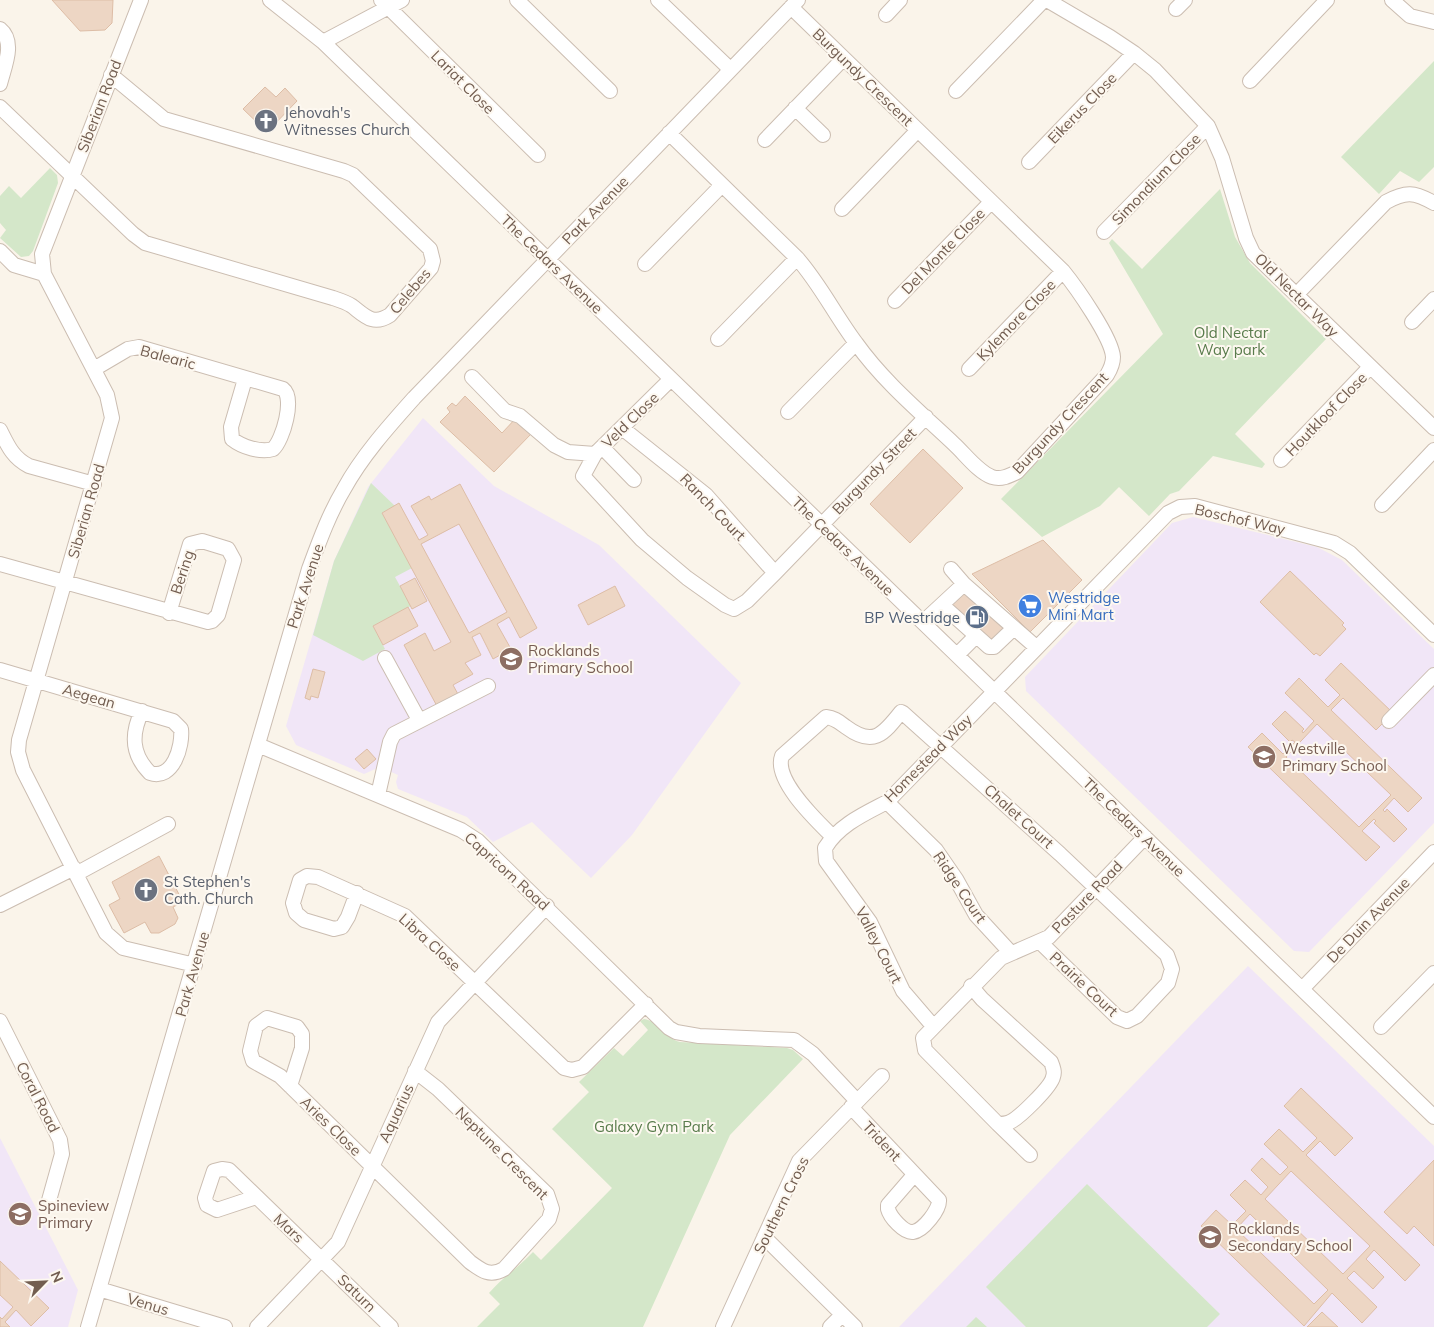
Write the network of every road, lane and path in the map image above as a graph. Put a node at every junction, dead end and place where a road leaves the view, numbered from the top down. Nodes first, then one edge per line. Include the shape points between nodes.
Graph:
1 (141, 0) edge
2 (270, 0) edge
3 (402, 0) edge
4 (517, 0) edge
5 (658, 0) edge
6 (900, 0) edge
7 (1045, 0) edge
8 (1327, 0) edge
9 (1392, 0) edge
10 (385, 4) edge
11 (795, 4) edge
12 (886, 15) dead end
13 (1434, 22) edge
14 (0, 29) edge
15 (323, 42) junction
16 (1134, 54) junction
17 (844, 59) junction
18 (730, 70) junction
19 (111, 75) junction
20 (1250, 81) dead end
21 (0, 84) edge
22 (610, 91) dead end
23 (956, 91) dead end
24 (0, 107) edge
25 (795, 108) junction
26 (1208, 126) junction
27 (918, 131) junction
28 (669, 133) junction
29 (823, 135) dead end
30 (765, 140) dead end
31 (538, 155) dead end
32 (1030, 162) dead end
33 (73, 175) junction
34 (722, 185) junction
35 (991, 202) junction
36 (1434, 203) edge
37 (842, 209) dead end
38 (1104, 232) dead end
39 (0, 251) edge
40 (797, 258) junction
41 (548, 260) junction
42 (645, 264) dead end
43 (1063, 272) junction
44 (44, 274) junction
45 (1296, 295) junction
46 (1434, 299) edge
47 (895, 301) dead end
48 (1412, 322) dead end
49 (718, 339) dead end
50 (856, 343) junction
51 (1370, 367) junction
52 (94, 369) junction
53 (970, 369) dead end
54 (472, 377) dead end
55 (245, 379) junction
56 (671, 379) junction
57 (788, 412) dead end
58 (926, 417) junction
59 (622, 428) junction
60 (1434, 428) edge
61 (0, 430) edge
62 (1434, 450) edge
63 (598, 451) junction
64 (1281, 460) dead end
65 (634, 480) dead end
66 (94, 484) junction
67 (1382, 505) dead end
68 (822, 525) junction
69 (0, 564) edge
70 (951, 569) dead end
71 (775, 573) junction
72 (65, 583) junction
73 (964, 584) junction
74 (942, 605) junction
75 (169, 613) junction
76 (923, 622) junction
77 (1014, 628) junction
78 (1434, 635) edge
79 (976, 636) junction
80 (1036, 647) junction
81 (957, 655) junction
82 (385, 658) dead end
83 (0, 670) edge
84 (1434, 675) edge
85 (37, 680) junction
86 (488, 686) dead end
87 (994, 692) junction
88 (142, 711) junction
89 (419, 720) junction
90 (1389, 722) dead end
91 (258, 745) junction
92 (940, 748) junction
93 (378, 795) junction
94 (887, 802) junction
95 (168, 824) dead end
96 (834, 837) junction
97 (1145, 837) junction
98 (1434, 852) edge
99 (75, 871) junction
100 (1096, 888) junction
101 (357, 893) junction
102 (0, 905) edge
103 (547, 906) junction
104 (1040, 942) junction
105 (1010, 953) junction
106 (195, 965) junction
107 (1432, 979) edge
108 (474, 982) junction
109 (971, 986) junction
110 (1302, 989) junction
111 (646, 1004) junction
112 (0, 1021) edge
113 (933, 1026) junction
114 (1381, 1027) dead end
115 (415, 1071) junction
116 (882, 1076) dead end
117 (290, 1086) junction
118 (854, 1104) junction
119 (1434, 1117) edge
120 (998, 1124) junction
121 (1030, 1155) dead end
122 (372, 1166) junction
123 (914, 1175) dead end
124 (256, 1197) dead end
125 (48, 1204) dead end
126 (764, 1237) junction
127 (322, 1260) junction
128 (99, 1289) junction
129 (842, 1315) junction
130 (88, 1327) edge
131 (225, 1327) edge
132 (257, 1327) edge
133 (392, 1327) edge
134 (723, 1327) edge
135 (830, 1327) edge
136 (855, 1327) edge

1 - 19 street, Siberian Road
2 - 15 street, The Cedars Avenue
3 - 10 street
4 - 22 street
5 - 18 street
6 - 12 street
7 - 16 street, Old Nectar Way
7 - 23 street
8 - 20 street
9 - 13 street via 1410,16
10 - 15 street
10 - 31 street, Lariat Close
11 - 17 street, Burgundy Crescent
11 - 18 street, Park Avenue
14 - 21 street via 5,33 9,46
15 - 41 street, The Cedars Avenue
16 - 26 street, Old Nectar Way via 1155,70
16 - 32 street, Eikerus Close
17 - 25 street
17 - 27 street, Burgundy Crescent
18 - 28 street, Park Avenue
19 - 33 street, Siberian Road
19 - 33 street, Celebes via 164,118 354,175 430,249 431,268 390,315 384,320 372,320 333,298 138,240
24 - 33 street, Celebes
25 - 29 street
25 - 30 street
26 - 38 street, Simondium Close
26 - 45 street, Old Nectar Way via 1222,158 1249,246
27 - 35 street, Burgundy Crescent
27 - 37 street
28 - 34 street, Burgundy Crescent
28 - 41 street, Park Avenue
33 - 44 street, Siberian Road via 44,250
34 - 40 street, Burgundy Crescent
34 - 42 street
35 - 43 street, Burgundy Crescent
35 - 47 street, Del Monte Close
36 - 45 street via 1410,193 1400,194 1386,202
39 - 44 street via 14,265
40 - 49 street
40 - 50 street, Burgundy Crescent
41 - 56 street, The Cedars Avenue
41 - 91 street, Park Avenue via 414,398 344,487 309,569
43 - 53 street, Kylemore Close
43 - 58 street, Burgundy Crescent via 1082,296 1110,346 1111,366 1100,383 1017,472 1006,478 992,476 979,468
44 - 52 street, Siberian Road
45 - 51 street, Old Nectar Way
46 - 48 street
50 - 57 street
50 - 58 street, Burgundy Crescent via 873,365
51 - 60 street, Old Nectar Way
51 - 64 street, Houtkloof Close
52 - 55 street, Balearic via 128,349 139,347
52 - 66 street, Siberian Road via 107,395 112,418
54 - 63 street, Veld Close via 505,411 520,416 560,449
55 - 55 street, Balearic via 231,427 232,439 263,451 274,449 280,441 289,404 287,393 283,389
56 - 59 street, Veld Close
56 - 68 street, The Cedars Avenue
58 - 68 street, Burgundy Street
59 - 63 street, Veld Close
59 - 71 street, Ranch Court via 701,490
61 - 66 street via 19,461
62 - 67 street
63 - 65 street
63 - 71 street, Burgundy Street via 583,473 584,478 642,540 725,605 734,609 747,601
66 - 72 street, Siberian Road
68 - 71 street, Burgundy Street
68 - 76 street, The Cedars Avenue
69 - 72 street, Bering
70 - 73 street
72 - 75 street, Bering
72 - 85 street, Siberian Road
73 - 74 street
73 - 77 street
74 - 76 street
74 - 79 street
75 - 75 street, Bering via 203,622 216,619 234,560 228,549 202,541 190,544
76 - 81 street, The Cedars Avenue
77 - 79 street via 993,648
77 - 80 street
78 - 80 street, Boschof Way via 1340,546 1320,537 1195,506 1180,507 1162,518
79 - 81 street
80 - 87 street, Boschof Way
81 - 87 street, The Cedars Avenue
82 - 89 street
83 - 85 street, Aegean
84 - 90 street
85 - 88 street, Aegean
85 - 99 street, Siberian Road via 19,740 19,759
86 - 89 street
87 - 92 street, Homestead Way
87 - 97 street, The Cedars Avenue
88 - 88 street, Aegean via 133,736 134,744 150,773 166,773 172,768 181,729 173,721
89 - 93 street via 391,738
91 - 93 street, Capricorn Road
91 - 106 street, Park Avenue
92 - 94 street, Homestead Way
92 - 96 street, Chalet Court via 902,712 890,727 870,738 856,734 833,718 819,721 782,756 781,773 801,804
92 - 100 street, Chalet Court
93 - 103 street, Capricorn Road via 478,840
94 - 96 street, Homestead Way via 854,819
94 - 105 street, Ridge Court via 936,850 976,915
95 - 99 street
96 - 113 street, Valley Court via 825,848 826,861 870,922 903,991
97 - 100 street, Pasture Road
97 - 110 street, The Cedars Avenue
98 - 110 street, De Duin Avenue
99 - 102 street
99 - 106 street, Siberian Road via 102,927 117,944 133,952
100 - 104 street, Pasture Road via 1049,937
100 - 104 street, Prairie Court via 1166,955 1172,969 1168,983 1137,1016 1127,1021 1117,1017
101 - 101 street, Libra Close via 342,927 334,929 304,920 294,910 298,883 307,876 318,877
101 - 108 street, Libra Close via 405,916
103 - 108 street, Aquarius
103 - 111 street, Capricorn Road
104 - 105 street, Pasture Road
105 - 109 street, Pasture Road
106 - 128 street, Park Avenue
107 - 114 street
108 - 111 street via 559,1064 572,1070 583,1067
108 - 115 street, Aquarius via 438,1022
109 - 113 street, Pasture Road
109 - 120 street via 1051,1062 1054,1071 1049,1085 1016,1119
110 - 119 street, The Cedars Avenue
111 - 118 street, Capricorn Road via 676,1032 698,1036 794,1040 813,1054
112 - 125 street, Coral Road via 60,1140 62,1154
113 - 120 street via 923,1038 925,1050
115 - 122 street, Aquarius
115 - 122 street, Neptune Crescent via 547,1194 552,1209 549,1220 504,1269 491,1274 483,1272
116 - 118 street, Southern Cross
117 - 117 street, Aries Close via 302,1048 302,1034 297,1026 267,1018 256,1026 251,1057 256,1064 280,1076
117 - 122 street, Aries Close
118 - 123 street, Trident
118 - 126 street, Southern Cross via 799,1161
120 - 121 street
122 - 127 street, Aquarius via 338,1242
124 - 127 street, Mars
126 - 129 street
126 - 134 street, Southern Cross
127 - 132 street, Aquarius
127 - 133 street, Saturn
128 - 130 street, Park Avenue
128 - 131 street, Venus
129 - 135 street
129 - 136 street

